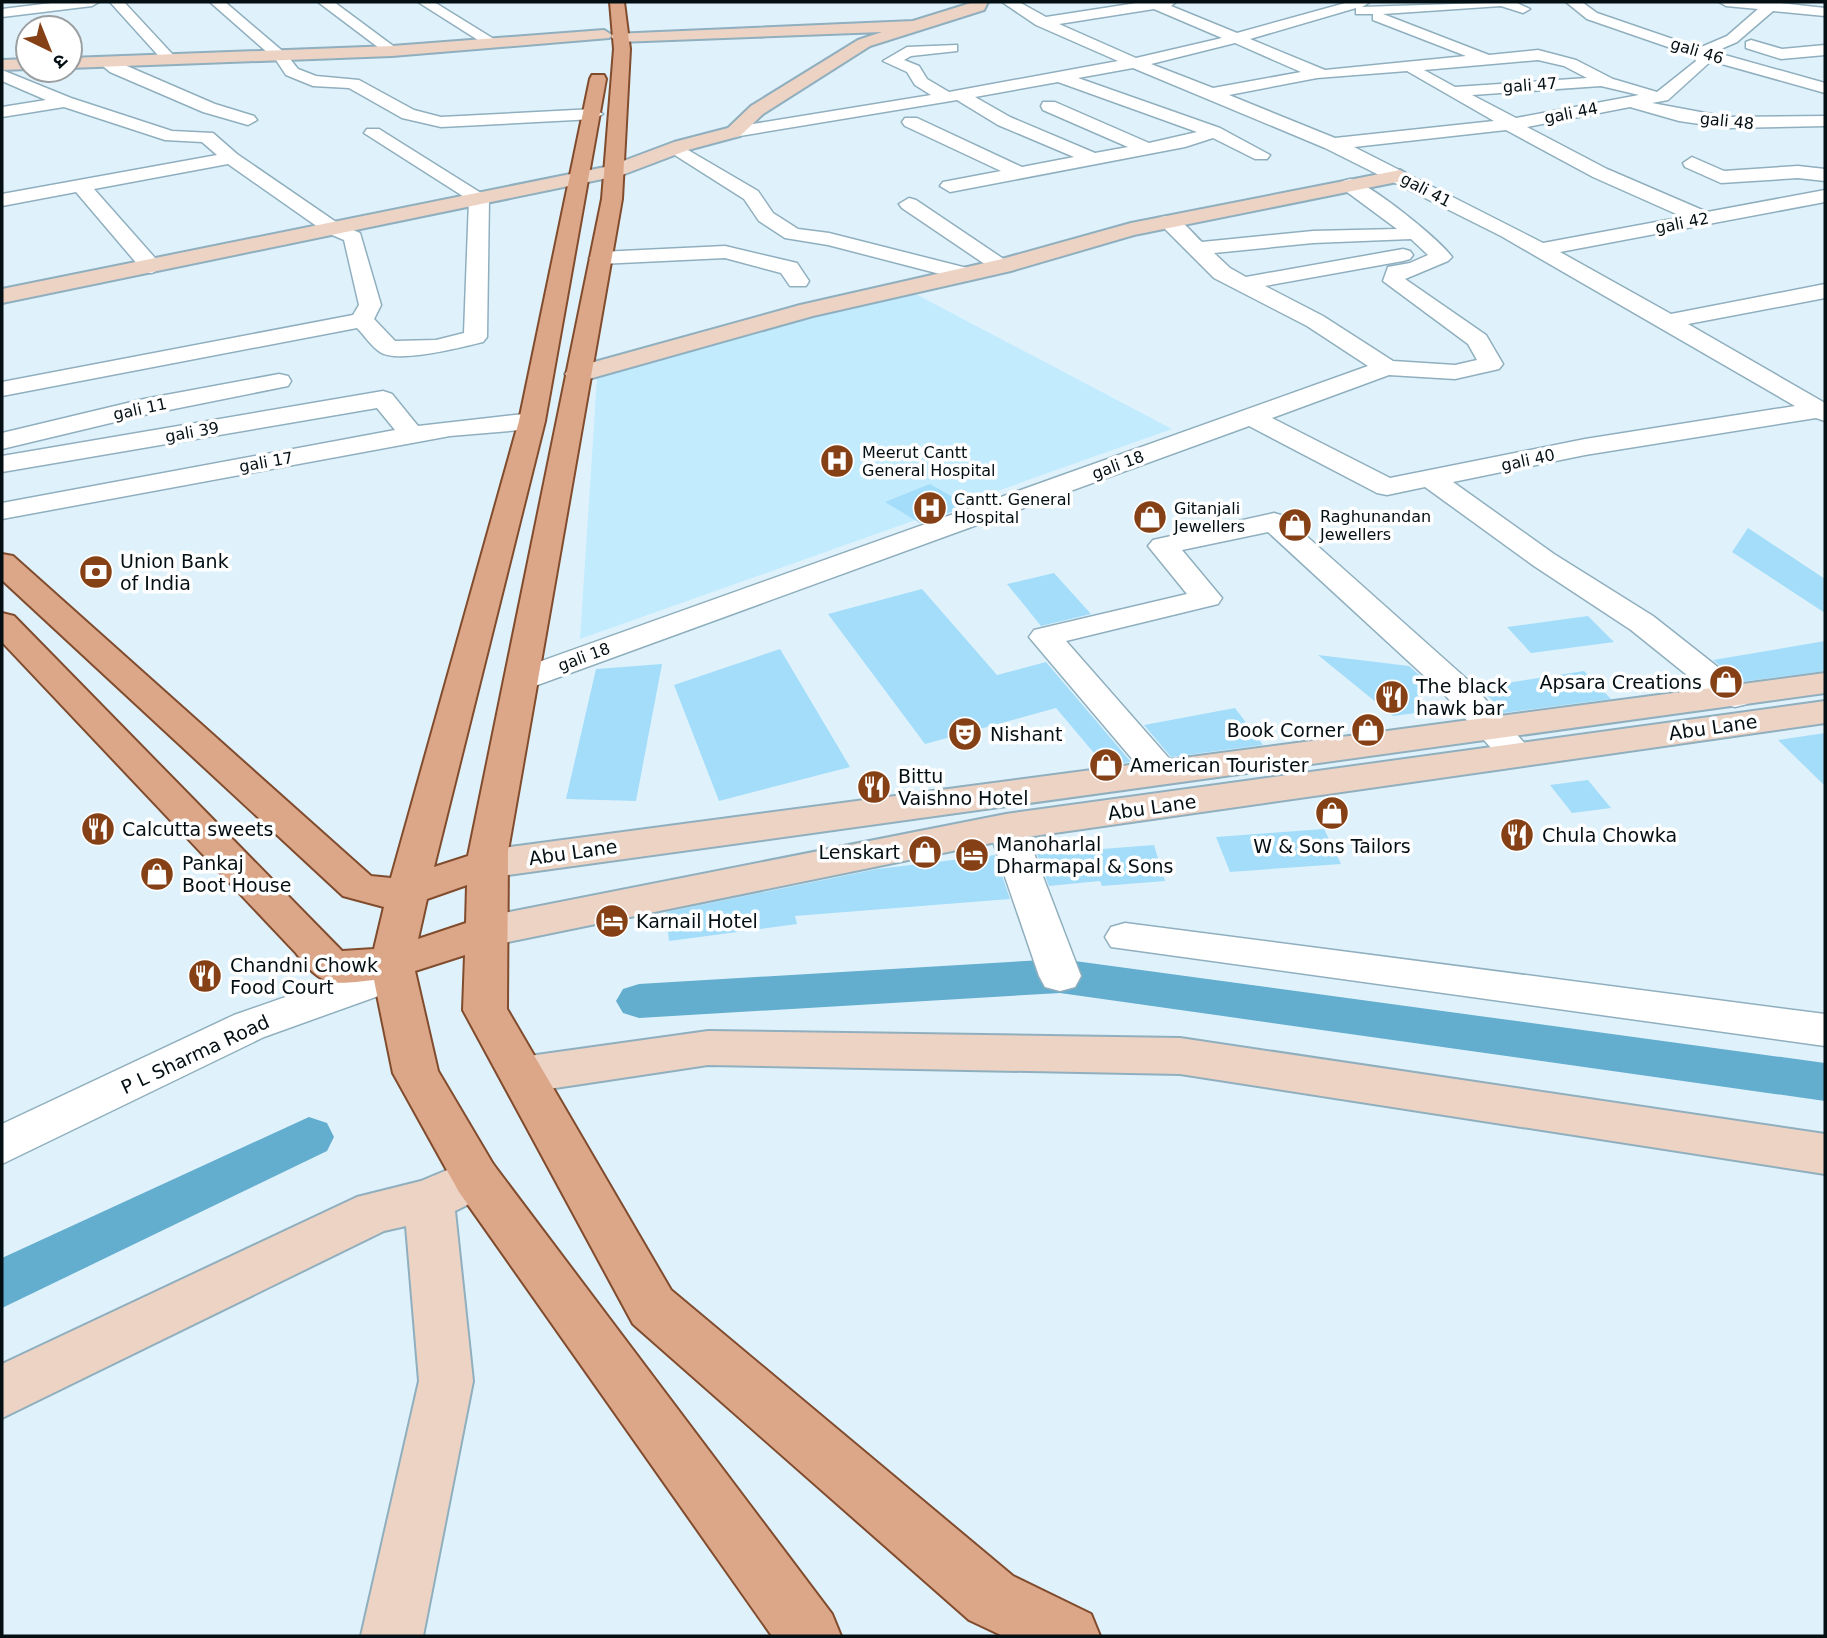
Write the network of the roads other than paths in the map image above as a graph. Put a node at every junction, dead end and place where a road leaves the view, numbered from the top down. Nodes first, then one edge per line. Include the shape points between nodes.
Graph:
1 (92, 2) edge
2 (117, 2) edge
3 (217, 2) edge
4 (325, 2) edge
5 (425, 2) edge
6 (600, 2) edge
7 (617, 2) edge
8 (981, 2) edge
9 (1009, 2) edge
10 (1573, 2) edge
11 (1726, 2) edge
12 (1159, 3) edge
13 (1454, 5) junction
14 (18, 6) edge
15 (1357, 6) edge
16 (1770, 6) junction
17 (1523, 9) dead end
18 (1825, 12) edge
19 (2, 13) edge
20 (1485, 18) dead end
21 (1041, 22) junction
22 (914, 26) junction
23 (1236, 38) junction
24 (1732, 39) junction
25 (494, 44) junction
26 (606, 47) junction
27 (952, 47) dead end
28 (1825, 50) edge
29 (392, 51) junction
30 (1700, 53) junction
31 (1807, 53) junction
32 (281, 57) junction
33 (1825, 57) edge
34 (1486, 59) junction
35 (170, 60) junction
36 (106, 62) junction
37 (84, 63) edge
38 (1133, 63) junction
39 (1410, 66) junction
40 (1319, 73) junction
41 (1825, 73) edge
42 (2, 75) edge
43 (1058, 76) junction
44 (1794, 79) junction
45 (1608, 83) junction
46 (1825, 88) edge
47 (1453, 92) junction
48 (1211, 93) junction
49 (953, 96) junction
50 (1662, 96) junction
51 (65, 102) junction
52 (1632, 102) junction
53 (1049, 106) dead end
54 (2, 112) edge
55 (594, 114) junction
56 (1694, 118) junction
57 (248, 120) dead end
58 (1004, 121) junction
59 (1825, 121) edge
60 (911, 122) dead end
61 (1512, 124) junction
62 (734, 132) junction
63 (1214, 132) junction
64 (373, 133) dead end
65 (938, 134) junction
66 (1714, 141) dead end
67 (1331, 145) junction
68 (676, 148) junction
69 (1147, 149) junction
70 (1261, 155) dead end
71 (231, 158) junction
72 (1093, 159) junction
73 (1692, 163) dead end
74 (615, 170) junction
75 (1020, 173) junction
76 (1825, 175) edge
77 (579, 176) junction
78 (1400, 176) junction
79 (1350, 185) junction
80 (81, 186) junction
81 (950, 186) dead end
82 (1825, 196) edge
83 (479, 198) junction
84 (2, 200) edge
85 (909, 204) dead end
86 (1382, 211) junction
87 (1359, 213) dead end
88 (1325, 216) dead end
89 (1705, 219) junction
90 (331, 228) junction
91 (1413, 233) junction
92 (1183, 235) junction
93 (1539, 250) junction
94 (1435, 251) junction
95 (600, 258) junction
96 (1003, 266) junction
97 (152, 267) junction
98 (967, 275) junction
99 (798, 281) dead end
100 (1242, 284) junction
101 (1825, 291) edge
102 (2, 296) edge
103 (362, 320) junction
104 (1666, 322) junction
105 (1387, 368) junction
106 (578, 374) junction
107 (279, 381) dead end
108 (2, 389) edge
109 (1823, 411) edge
110 (1251, 417) junction
111 (532, 421) junction
112 (412, 435) junction
113 (2, 441) edge
114 (2, 464) edge
115 (1430, 478) junction
116 (2, 511) edge
117 (2, 564) edge
118 (2, 624) edge
119 (520, 680) junction
120 (1825, 684) edge
121 (1735, 697) junction
122 (1825, 712) edge
123 (1505, 742) junction
124 (1163, 772) junction
125 (1006, 827) junction
126 (486, 864) junction
127 (408, 890) junction
128 (484, 932) junction
129 (1125, 937) dead end
130 (393, 969) junction
131 (1060, 976) dead end
132 (1825, 1030) edge
133 (522, 1075) junction
134 (2, 1145) edge
135 (1825, 1154) edge
136 (452, 1189) junction
137 (2, 1392) edge
138 (391, 1636) edge
139 (810, 1636) edge
140 (1069, 1636) edge

1 - 14 street
2 - 35 street
3 - 32 street
4 - 29 street
5 - 25 street
6 - 26 main road
7 - 26 main road
8 - 22 street via 979,7
9 - 21 street, gali 41
10 - 30 street, gali 46 via 1592,16
11 - 16 street
12 - 21 street
12 - 23 street
13 - 15 street
13 - 17 street via 1502,2
13 - 20 street
14 - 19 street
15 - 23 street
15 - 34 street
16 - 18 street
16 - 24 street
21 - 38 street, gali 41
22 - 26 street
22 - 62 street via 864,44 757,110
23 - 38 street
23 - 40 street
24 - 30 street
24 - 31 street via 1781,54
25 - 26 street
25 - 29 street
26 - 55 main road
26 - 74 main road via 622,49
27 - 49 street via 907,51 891,61 913,69 921,82
28 - 31 street
29 - 32 street
30 - 44 street, gali 46
30 - 50 street, gali 44 via 1704,62
31 - 33 street
32 - 35 street
32 - 55 street via 301,77 353,83 408,114 441,122
34 - 39 street
34 - 45 street via 1538,55 1570,63
35 - 36 street
36 - 37 street
36 - 57 street via 209,108
38 - 43 street
38 - 48 street, gali 41
39 - 40 street
39 - 47 street
40 - 48 street
41 - 44 street
42 - 51 street
43 - 49 street
43 - 63 street
44 - 46 street, gali 46
45 - 47 street, gali 47
45 - 50 street
47 - 61 street
48 - 67 street, gali 41
49 - 58 street
49 - 62 street
50 - 52 street, gali 44
51 - 54 street
51 - 71 street via 171,135 207,137
52 - 56 street, gali 48
52 - 61 street, gali 44
53 - 69 street
55 - 77 main road
56 - 59 street, gali 48 via 1759,125
56 - 66 street via 1683,127
58 - 65 street
58 - 72 street
60 - 65 street
61 - 67 street, gali 44
61 - 89 street via 1600,173
62 - 68 street
63 - 69 street
63 - 70 street
64 - 83 street
65 - 75 street
67 - 78 street, gali 41
68 - 74 street
68 - 98 street via 751,195 766,216 792,234 829,239
69 - 72 street
71 - 80 street
71 - 90 street
72 - 75 street
73 - 76 street via 1721,177 1798,172
74 - 77 street
74 - 95 main road
75 - 81 street
77 - 83 street
77 - 111 main road
78 - 79 street
78 - 93 street, gali 41
79 - 86 street
79 - 92 street
80 - 84 street
80 - 97 street
82 - 89 street, gali 42
83 - 90 street
83 - 103 street via 475,337 436,346 389,348
85 - 96 street
86 - 87 street
86 - 91 street
88 - 92 street
89 - 93 street, gali 42
90 - 97 street
90 - 103 street via 353,237 370,305
91 - 92 street via 1372,237
91 - 94 street
92 - 96 street via 1131,229
92 - 100 street via 1222,273
93 - 104 street, gali 41
94 - 100 street
94 - 105 street via 1441,257 1396,272 1394,281 1478,340 1491,364 1455,372
95 - 99 street via 725,252 789,268
95 - 106 main road
96 - 98 street
97 - 102 street
98 - 106 street via 808,310
100 - 105 street via 1315,321
101 - 104 street
103 - 108 street
104 - 109 street, gali 41
105 - 110 street, gali 18
106 - 119 main road
107 - 113 street, gali 11
109 - 115 street, gali 40 via 1585,447
110 - 115 street, gali 40 via 1387,487
110 - 119 street, gali 18
111 - 112 street, gali 17
111 - 127 main road
112 - 114 street, gali 39 via 383,399
112 - 116 street, gali 17
115 - 121 street via 1642,623
117 - 127 main road via 357,886 379,894
118 - 130 main road via 330,966
119 - 126 main road
120 - 121 street, Abu Lane
121 - 123 street, Abu Lane
122 - 123 street, Abu Lane
123 - 124 street, Abu Lane
123 - 124 street via 1457,688 1274,522 1163,546 1207,598 1045,637
123 - 125 street, Abu Lane
124 - 126 street, Abu Lane
125 - 128 street, Abu Lane
125 - 131 street
126 - 127 main road
126 - 128 main road
127 - 130 main road
128 - 130 main road
128 - 133 main road via 485,1010
129 - 132 street
130 - 134 street, P L Sharma Road via 249,1026
130 - 136 main road via 416,1073
133 - 135 street via 708,1048 1180,1056
133 - 140 main road via 652,1307 991,1598
136 - 137 street via 375,1212
136 - 138 street via 446,1381
136 - 139 main road

